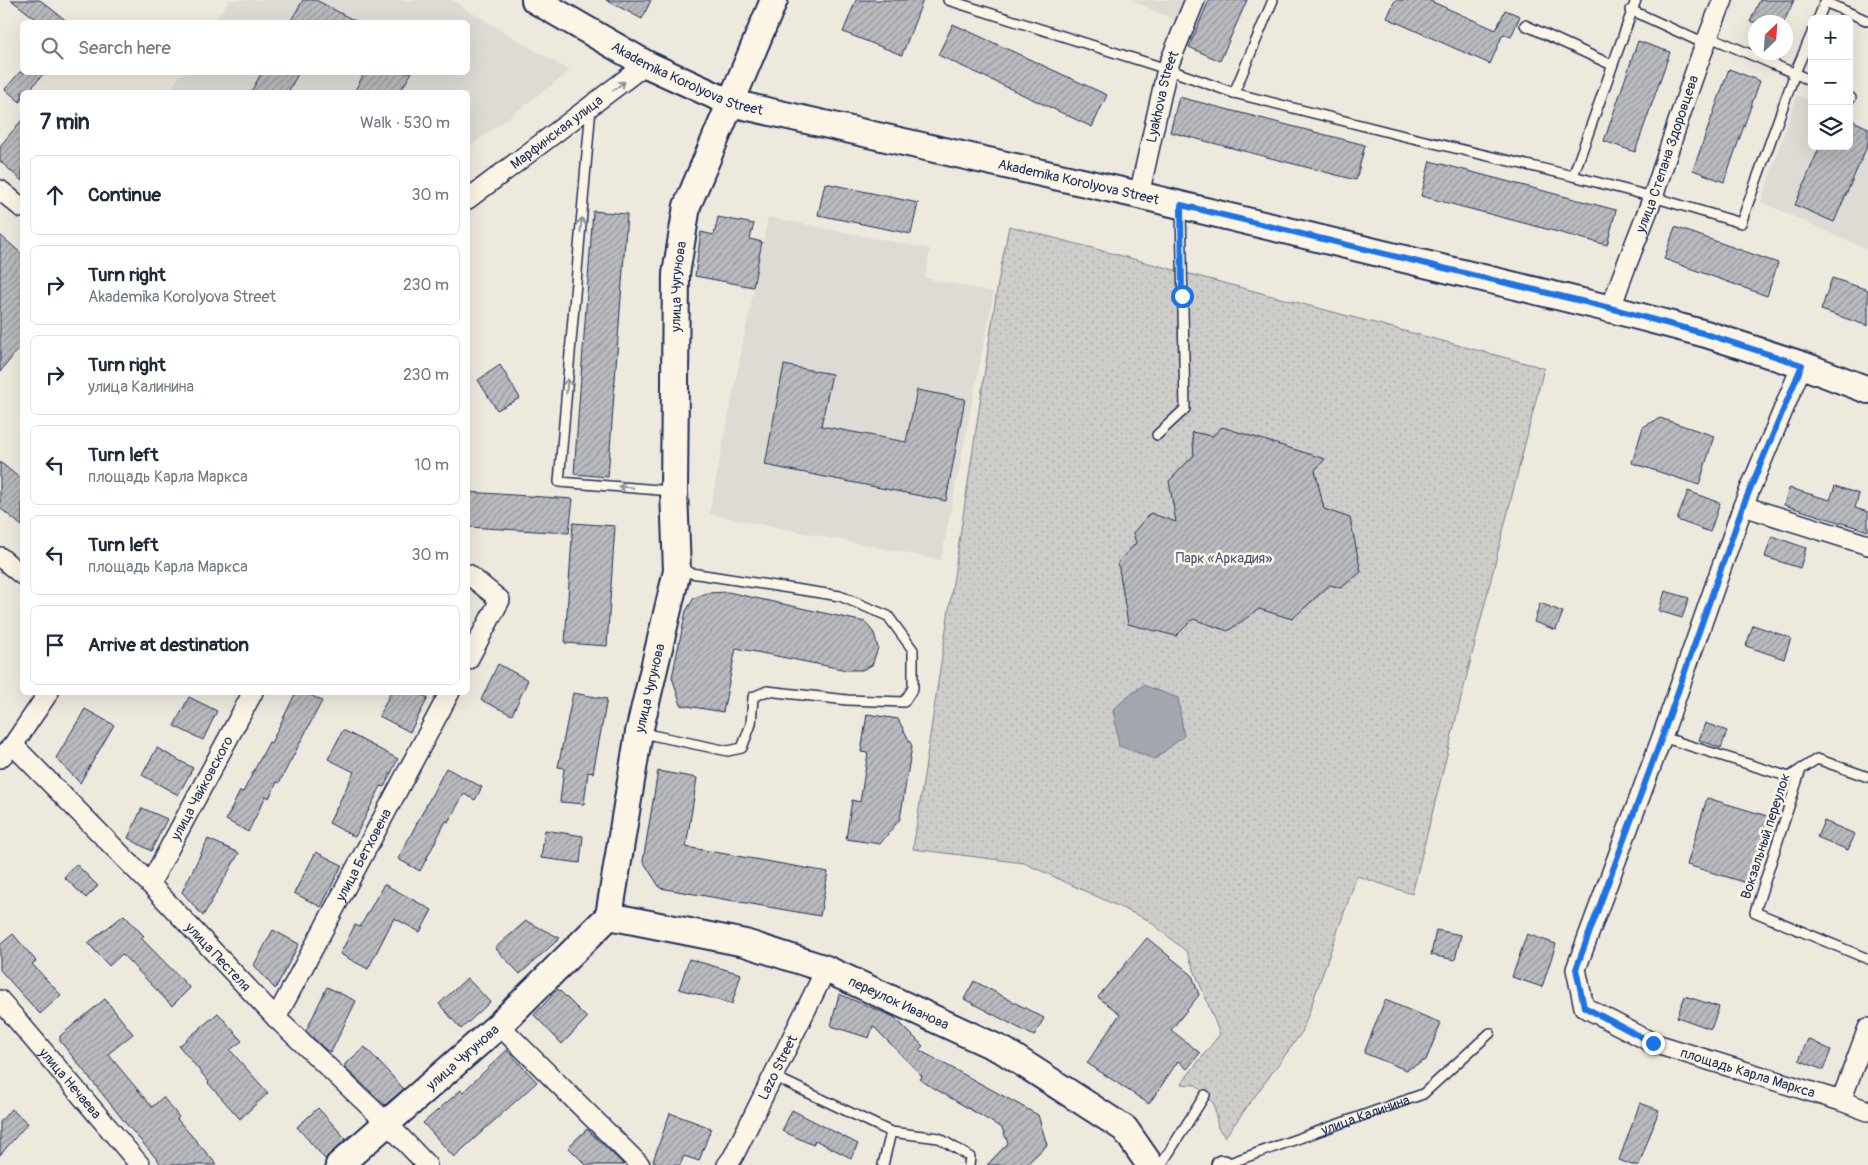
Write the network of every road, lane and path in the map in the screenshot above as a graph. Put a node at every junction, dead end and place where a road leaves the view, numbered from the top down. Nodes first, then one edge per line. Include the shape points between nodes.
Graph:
1 (534, 0) edge
2 (774, 0) edge
3 (948, 0) edge
4 (1196, 0) edge
5 (1273, 0) edge
6 (1636, 0) edge
7 (1723, 0) edge
8 (1826, 1) edge
9 (1631, 10) junction
10 (1820, 15) edge
11 (1868, 21) edge
12 (1525, 25) dead end
13 (1706, 40) junction
14 (1808, 43) edge
15 (646, 64) junction
16 (1612, 65) junction
17 (1167, 69) junction
18 (1795, 73) junction
19 (1808, 79) edge
20 (1234, 93) junction
21 (732, 104) junction
22 (591, 107) junction
23 (1573, 176) junction
24 (0, 190) edge
25 (1139, 195) junction
26 (1653, 197) junction
27 (470, 198) edge
28 (1181, 205) junction
29 (20, 206) edge
30 (1610, 308) junction
31 (1802, 365) junction
32 (1868, 390) edge
33 (1157, 436) dead end
34 (674, 491) junction
35 (1743, 506) junction
36 (1868, 545) edge
37 (0, 557) edge
38 (678, 571) junction
39 (20, 573) edge
40 (470, 576) edge
41 (470, 656) edge
42 (48, 695) edge
43 (252, 695) edge
44 (448, 695) edge
45 (639, 732) junction
46 (1662, 737) junction
47 (13, 745) junction
48 (0, 758) edge
49 (1801, 769) junction
50 (1868, 777) edge
51 (150, 884) junction
52 (609, 916) junction
53 (1868, 959) edge
54 (826, 969) junction
55 (0, 1000) edge
56 (276, 1018) junction
57 (499, 1025) junction
58 (1868, 1028) edge
59 (1490, 1033) dead end
60 (773, 1076) junction
61 (1205, 1095) dead end
62 (1841, 1100) junction
63 (1868, 1111) edge
64 (388, 1124) junction
65 (891, 1132) junction
66 (140, 1165) edge
67 (339, 1165) edge
68 (427, 1165) edge
69 (640, 1165) edge
70 (726, 1165) edge
71 (883, 1165) edge
72 (969, 1165) edge
73 (1150, 1165) edge
74 (1161, 1165) edge
75 (1223, 1165) edge

1 - 15 street, Akademika Korolyova Street
2 - 21 street, улица Чугунова
3 - 17 lane
4 - 17 street, Lyakhova Street
5 - 20 lane
6 - 9 lane
7 - 13 street, улица Степана Здоровцева
8 - 10 lane
8 - 11 lane
9 - 13 lane
9 - 16 lane
12 - 16 lane
13 - 18 lane
13 - 26 street, улица Степана Здоровцева
14 - 18 lane
15 - 21 street, Akademika Korolyova Street
22 -> 15 street, Марфинская улица
16 - 23 lane
17 - 20 lane
17 - 25 street, Lyakhova Street
18 - 19 lane
18 - 26 lane via 1741,223
20 - 23 lane
21 - 25 street, Akademika Korolyova Street
21 - 34 street, улица Чугунова via 687,206 676,274
22 - 27 street, Марфинская улица
34 -> 22 lane via 559,482
23 - 26 lane
24 - 29 street
25 - 28 street, Akademika Korolyova Street
26 - 30 street, улица Степана Здоровцева
28 - 30 street, Akademika Korolyova Street
28 - 33 lane via 1184,409
30 - 31 street, Akademika Korolyova Street
31 - 32 street, Akademika Korolyova Street
31 - 35 street
34 - 38 street, улица Чугунова
35 - 36 street
35 - 46 street
37 - 39 street
38 - 45 street, улица Чугунова
38 - 45 lane via 840,596 888,616 913,650 913,688 904,702 847,700 767,691 754,697 751,724 742,748 728,751
40 - 41 street via 500,600
42 - 47 street
43 - 51 street, улица Чайковского
44 - 56 street, улица Бетховена
45 - 52 street, улица Чугунова
46 - 49 lane via 1789,777
46 - 62 street, площадь Карла Маркса via 1576,969 1584,1007 1653,1043
47 - 48 street
47 - 51 street, улица Пестеля
49 - 50 lane via 1817,759
49 - 53 lane, Вокзальный переулок via 1755,912
51 - 56 street, улица Пестеля
52 - 54 street, переулок Иванова via 744,943
52 - 57 street, улица Чугунова
54 - 60 street, Lazo Street
54 - 73 street, переулок Иванова via 1004,1051 1125,1130
55 - 66 street, улица Нечаева
56 - 64 street, улица Пестеля
57 - 64 street, улица Чугунова
57 - 69 street
58 - 62 street
59 - 75 lane, улица Калинина via 1423,1094
60 - 65 lane
60 - 70 street, Lazo Street
61 - 74 lane
62 - 63 street, площадь Карла Маркса
64 - 67 street, улица Чугунова
64 - 68 street, улица Пестеля
65 - 71 lane
65 - 72 lane via 939,1138 970,1157

